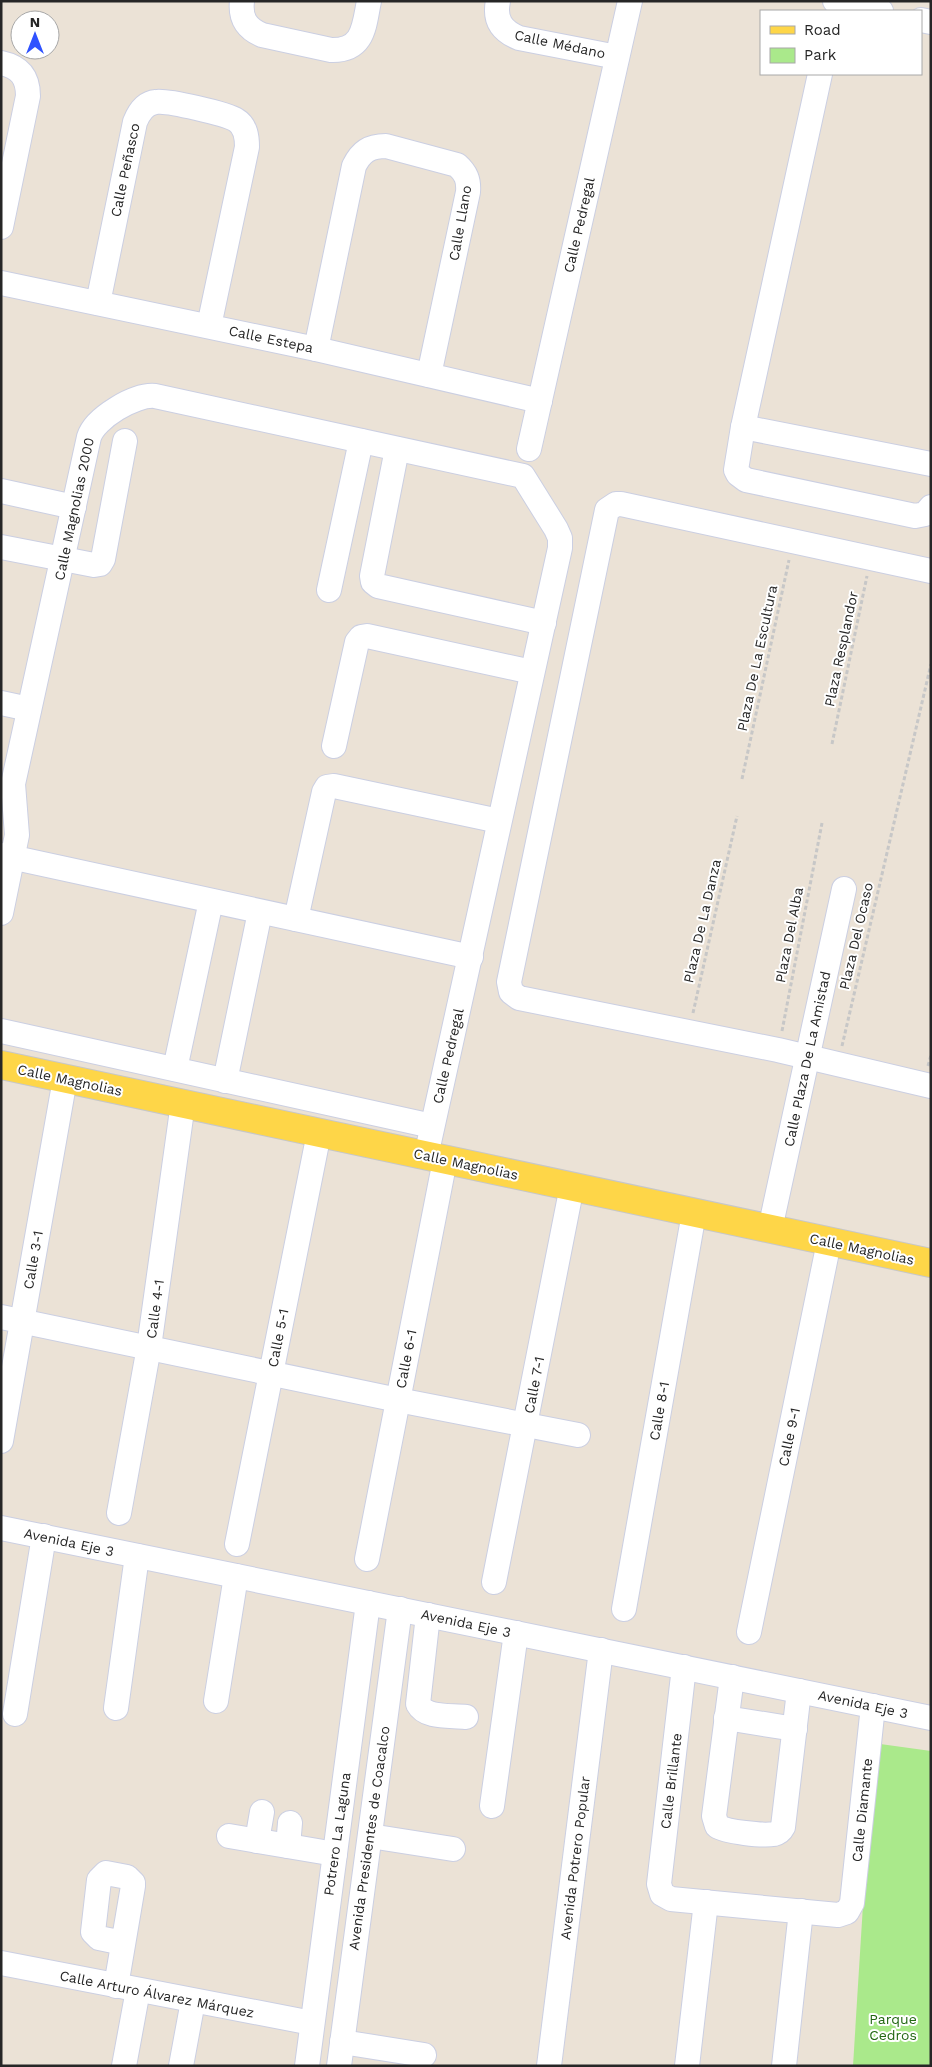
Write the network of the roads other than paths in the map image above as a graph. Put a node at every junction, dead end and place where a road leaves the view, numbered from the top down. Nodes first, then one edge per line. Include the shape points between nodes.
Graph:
1 (369, 1) edge
2 (498, 1) edge
3 (630, 1) edge
4 (835, 1) edge
5 (876, 10) edge
6 (243, 12) edge
7 (618, 57) junction
8 (1, 63) edge
9 (820, 75) edge
10 (1, 227) edge
11 (1, 283) edge
12 (98, 303) junction
13 (209, 326) junction
14 (316, 349) junction
15 (428, 375) junction
16 (540, 401) junction
17 (743, 427) junction
18 (125, 441) dead end
19 (361, 442) junction
20 (397, 449) junction
21 (529, 449) dead end
22 (931, 464) edge
23 (1, 491) edge
24 (74, 507) junction
25 (931, 507) edge
26 (1, 547) edge
27 (63, 560) junction
28 (931, 571) edge
29 (329, 590) dead end
30 (544, 622) junction
31 (532, 672) junction
32 (1, 703) edge
33 (29, 709) junction
34 (334, 746) dead end
35 (499, 821) junction
36 (7, 856) edge
37 (844, 889) dead end
38 (211, 900) junction
39 (260, 912) junction
40 (1, 913) edge
41 (296, 920) junction
42 (471, 956) junction
43 (1, 1031) edge
44 (807, 1057) junction
45 (1, 1065) edge
46 (175, 1070) junction
47 (65, 1079) junction
48 (225, 1081) junction
49 (931, 1086) edge
50 (183, 1103) junction
51 (432, 1126) junction
52 (319, 1133) junction
53 (436, 1158) junction
54 (572, 1186) junction
55 (694, 1213) junction
56 (770, 1229) junction
57 (829, 1242) junction
58 (931, 1263) edge
59 (12, 1319) edge
60 (150, 1348) junction
61 (271, 1373) junction
62 (398, 1400) junction
63 (526, 1424) junction
64 (578, 1436) dead end
65 (1, 1441) edge
66 (119, 1513) dead end
67 (1, 1528) edge
68 (44, 1536) junction
69 (237, 1544) dead end
70 (137, 1556) junction
71 (367, 1559) dead end
72 (236, 1576) junction
73 (494, 1582) dead end
74 (368, 1603) junction
75 (400, 1609) junction
76 (624, 1609) dead end
77 (428, 1615) junction
78 (749, 1632) dead end
79 (516, 1633) junction
80 (602, 1650) junction
81 (684, 1667) junction
82 (732, 1677) junction
83 (799, 1691) junction
84 (216, 1701) dead end
85 (873, 1706) junction
86 (116, 1708) dead end
87 (15, 1714) dead end
88 (466, 1717) dead end
89 (726, 1718) junction
90 (931, 1718) edge
91 (795, 1729) junction
92 (492, 1806) dead end
93 (262, 1812) dead end
94 (230, 1836) dead end
95 (370, 1836) junction
96 (257, 1841) junction
97 (453, 1850) dead end
98 (335, 1854) junction
99 (706, 1902) junction
100 (801, 1911) junction
101 (123, 1943) dead end
102 (1, 1964) edge
103 (127, 1988) junction
104 (193, 2001) junction
105 (312, 2024) junction
106 (342, 2042) junction
107 (424, 2055) dead end
108 (124, 2066) edge
109 (181, 2066) edge
110 (307, 2066) edge
111 (339, 2066) edge
112 (549, 2066) edge
113 (687, 2066) edge
114 (784, 2066) edge

1 - 6 street via 359,39 342,50 252,30
2 - 7 street, Calle Médano via 497,16 509,34
3 - 7 street, Calle Pedregal
4 - 5 street
7 - 16 street, Calle Pedregal
8 - 10 street via 17,68 24,76 28,96
9 - 17 street
11 - 12 street, Calle Estepa
12 - 13 street, Calle Estepa
12 - 13 street, Calle Peñasco via 135,122 147,105 167,102 227,116 244,127 247,137
13 - 14 street, Calle Estepa
14 - 15 street, Calle Estepa
14 - 15 street, Calle Llano via 354,166 366,150 386,146 458,165 469,182
15 - 16 street, Calle Estepa
16 - 21 street, Calle Pedregal
17 - 22 street
17 - 25 street via 735,465 741,478 915,516 926,514
18 - 27 street via 102,562 94,565
19 - 20 street, Calle Magnolias 2000
19 - 24 street, Calle Magnolias 2000 via 144,396 93,427
19 - 29 street
20 - 30 street, Calle Magnolias 2000 via 523,476 560,538
20 - 30 street via 373,582 378,586
23 - 24 street
24 - 27 street, Calle Magnolias 2000
26 - 27 street
27 - 33 street, Calle Magnolias 2000
28 - 44 street via 620,504 610,506 604,515 509,987 519,998
30 - 31 street
31 - 34 street via 361,637 357,642
31 - 35 street, Calle Pedregal
32 - 33 street
33 - 36 street, Calle Magnolias 2000 via 13,784 18,827
35 - 41 street via 328,787 324,792
35 - 42 street, Calle Pedregal
36 - 38 street
36 - 40 street, Calle Magnolias 2000
37 - 44 street, Calle Plaza De La Amistad
38 - 39 street
38 - 46 street
39 - 41 street
39 - 48 street
41 - 42 street
42 - 51 street, Calle Pedregal
43 - 46 street
44 - 49 street
44 - 56 street, Calle Plaza De La Amistad
45 - 47 main road, Calle Magnolias
46 - 48 street
47 - 50 main road, Calle Magnolias
47 - 59 street, Calle 3-1
48 - 51 street
50 - 52 main road, Calle Magnolias
50 - 60 street, Calle 4-1
51 - 53 street, Calle Pedregal
52 - 53 main road, Calle Magnolias
52 - 61 street, Calle 5-1
53 - 54 main road, Calle Magnolias
53 - 62 street, Calle 6-1
54 - 55 main road, Calle Magnolias
54 - 63 street, Calle 7-1
55 - 56 main road, Calle Magnolias
55 - 76 street, Calle 8-1
56 - 57 main road, Calle Magnolias
57 - 58 main road, Calle Magnolias
57 - 78 street, Calle 9-1
59 - 60 street
59 - 65 street, Calle 3-1
60 - 61 street
60 - 66 street, Calle 4-1
61 - 62 street
61 - 69 street, Calle 5-1
62 - 63 street
62 - 71 street, Calle 6-1
63 - 64 street
63 - 73 street, Calle 7-1
67 - 68 street, Avenida Eje 3
68 - 70 street, Avenida Eje 3
68 - 87 street
70 - 72 street, Avenida Eje 3
70 - 86 street
72 - 74 street, Avenida Eje 3
72 - 84 street
74 - 75 street, Avenida Eje 3
74 - 98 street, Potrero La Laguna
75 - 77 street, Avenida Eje 3
75 - 95 street, Avenida Presidentes de Coacalco
77 - 79 street, Avenida Eje 3
77 - 88 street via 418,1704 430,1714
79 - 80 street, Avenida Eje 3
79 - 92 street
80 - 81 street, Avenida Eje 3
80 - 112 street, Avenida Potrero Popular
81 - 82 street, Avenida Eje 3
81 - 99 street, Calle Brillante via 659,1884 662,1894 671,1899
82 - 83 street, Avenida Eje 3
82 - 89 street
83 - 85 street, Avenida Eje 3
83 - 91 street
85 - 90 street, Avenida Eje 3
85 - 100 street, Calle Diamante via 852,1903 847,1912 838,1915
89 - 91 street
89 - 91 street via 714,1816 717,1826 726,1830 770,1834 783,1827
93 - 96 street
94 - 96 street
95 - 97 street
95 - 106 street, Avenida Presidentes de Coacalco
96 - 98 street via 289,1834
98 - 105 street, Potrero La Laguna
99 - 100 street
99 - 113 street
100 - 114 street
101 - 103 street
102 - 103 street, Calle Arturo Álvarez Márquez
103 - 104 street, Calle Arturo Álvarez Márquez
103 - 108 street
104 - 105 street, Calle Arturo Álvarez Márquez
104 - 109 street
105 - 110 street, Potrero La Laguna
106 - 107 street
106 - 111 street, Avenida Presidentes de Coacalco

